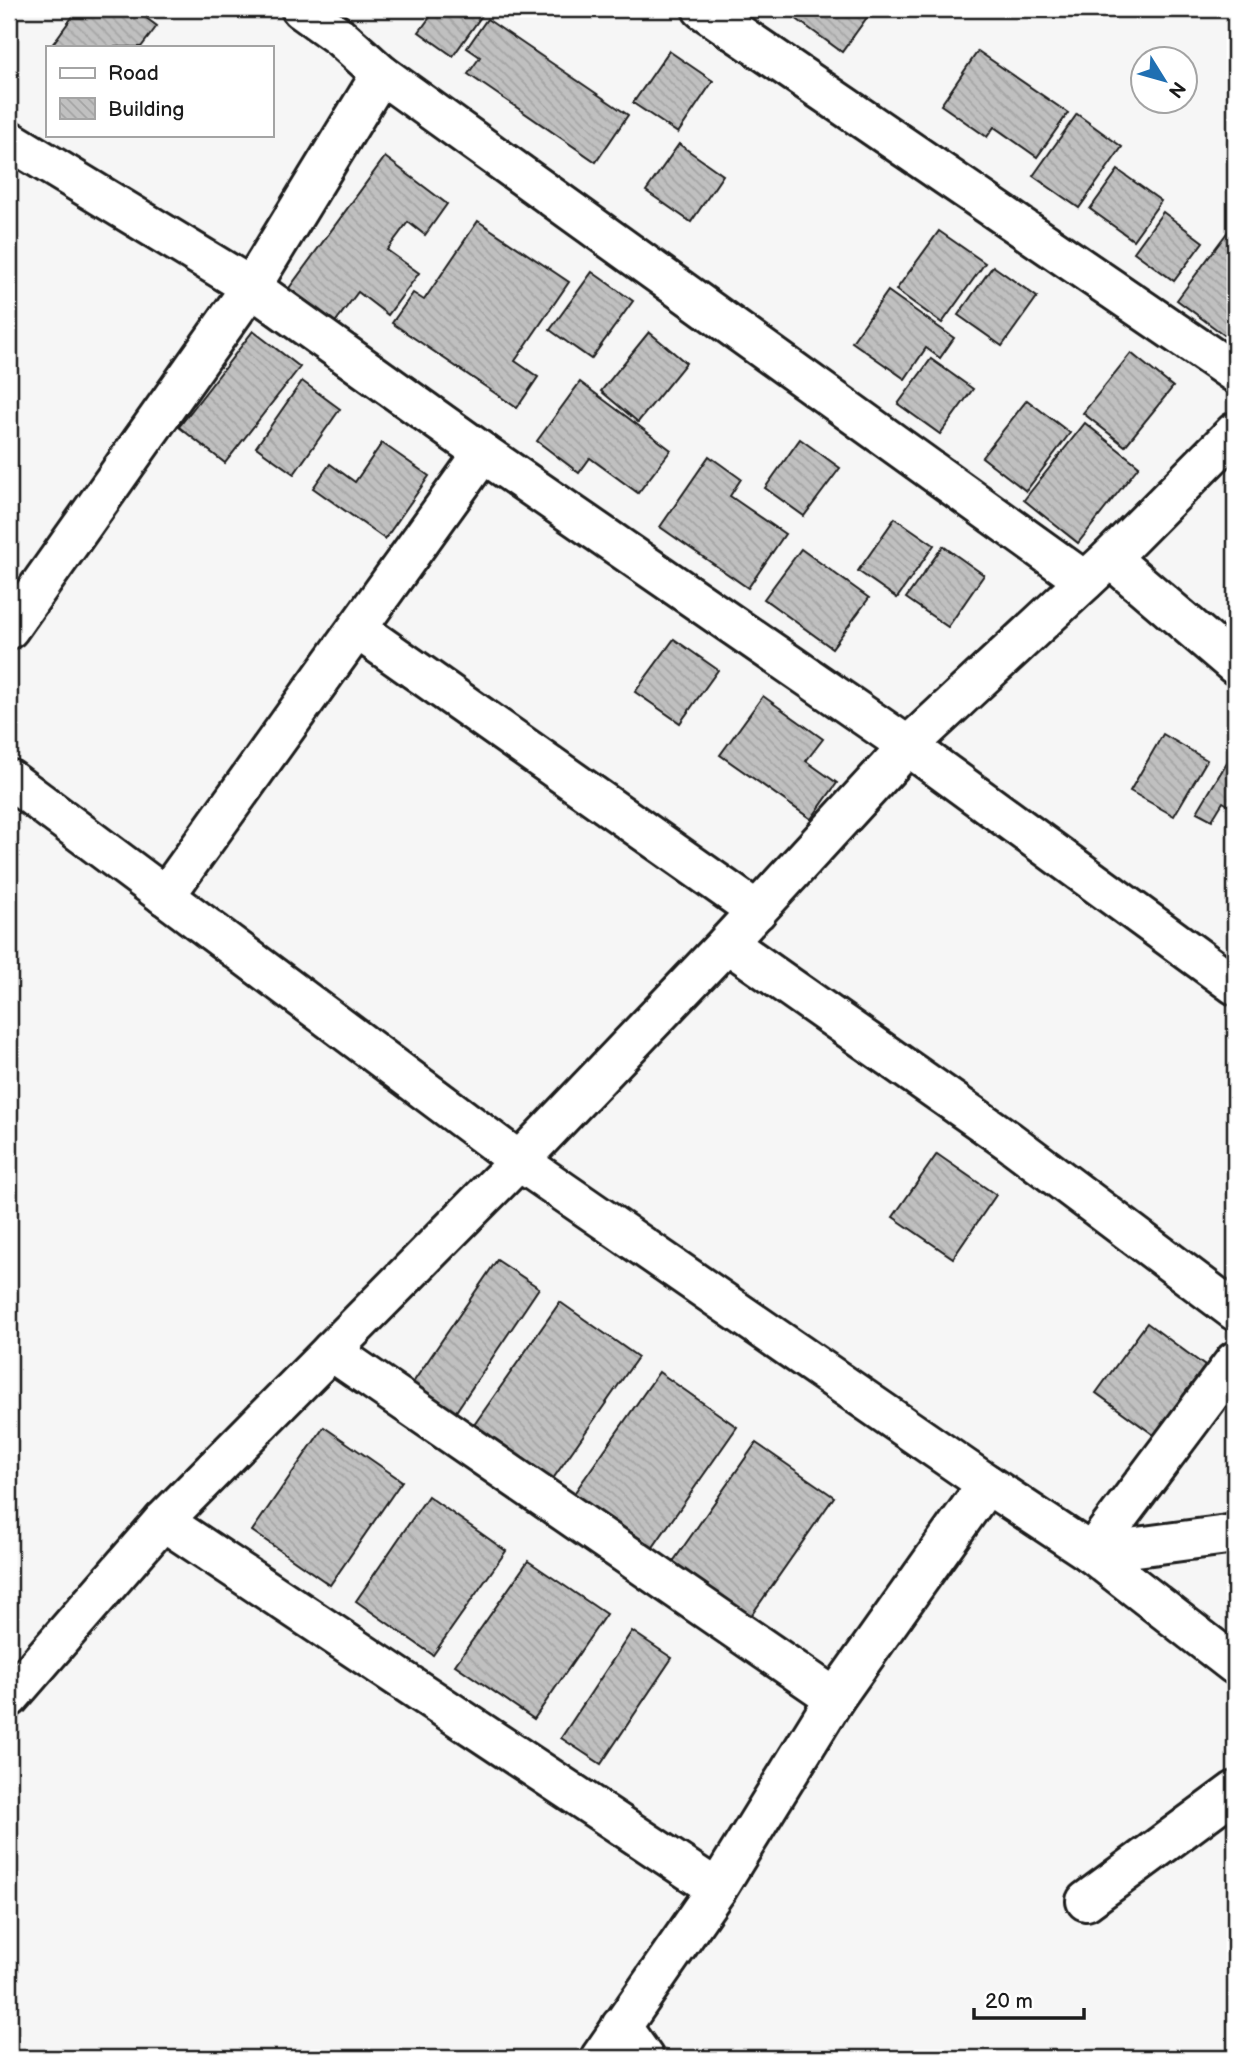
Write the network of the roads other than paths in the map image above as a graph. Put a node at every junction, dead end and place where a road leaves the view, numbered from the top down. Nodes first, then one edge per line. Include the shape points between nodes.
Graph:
1 (300, 9) edge
2 (702, 9) edge
3 (349, 23) edge
4 (381, 74) junction
5 (9, 141) edge
6 (251, 287) junction
7 (1235, 373) edge
8 (1235, 432) edge
9 (483, 453) junction
10 (1098, 570) junction
11 (9, 629) edge
12 (357, 629) junction
13 (1235, 665) edge
14 (908, 746) junction
15 (9, 779) edge
16 (165, 895) junction
17 (757, 911) junction
18 (727, 943) junction
19 (1235, 985) edge
20 (519, 1161) junction
21 (1235, 1311) edge
22 (331, 1351) junction
23 (1235, 1361) edge
24 (987, 1484) junction
25 (163, 1521) junction
26 (1235, 1534) edge
27 (1091, 1553) junction
28 (1235, 1665) edge
29 (9, 1698) edge
30 (835, 1699) junction
31 (1235, 1791) edge
32 (717, 1889) junction
33 (1086, 1901) dead end
34 (621, 2026) junction
35 (600, 2058) edge
36 (644, 2058) edge

1 - 3 street
2 - 7 street
3 - 4 street
4 - 6 street
4 - 10 street
5 - 6 street
6 - 9 street
6 - 11 street
8 - 10 street
9 - 12 street
9 - 14 street
10 - 13 street
10 - 14 street
12 - 16 street
12 - 17 street
14 - 17 street
14 - 19 street
15 - 16 street
16 - 20 street
17 - 18 street
18 - 20 street
18 - 21 street via 1009,1141
20 - 22 street
20 - 24 street
22 - 25 street
22 - 30 street
23 - 27 street
24 - 27 street
24 - 30 street
25 - 29 street
25 - 32 street
26 - 27 street
27 - 28 street
30 - 32 street
31 - 33 street
32 - 34 street
34 - 35 street
34 - 36 street

